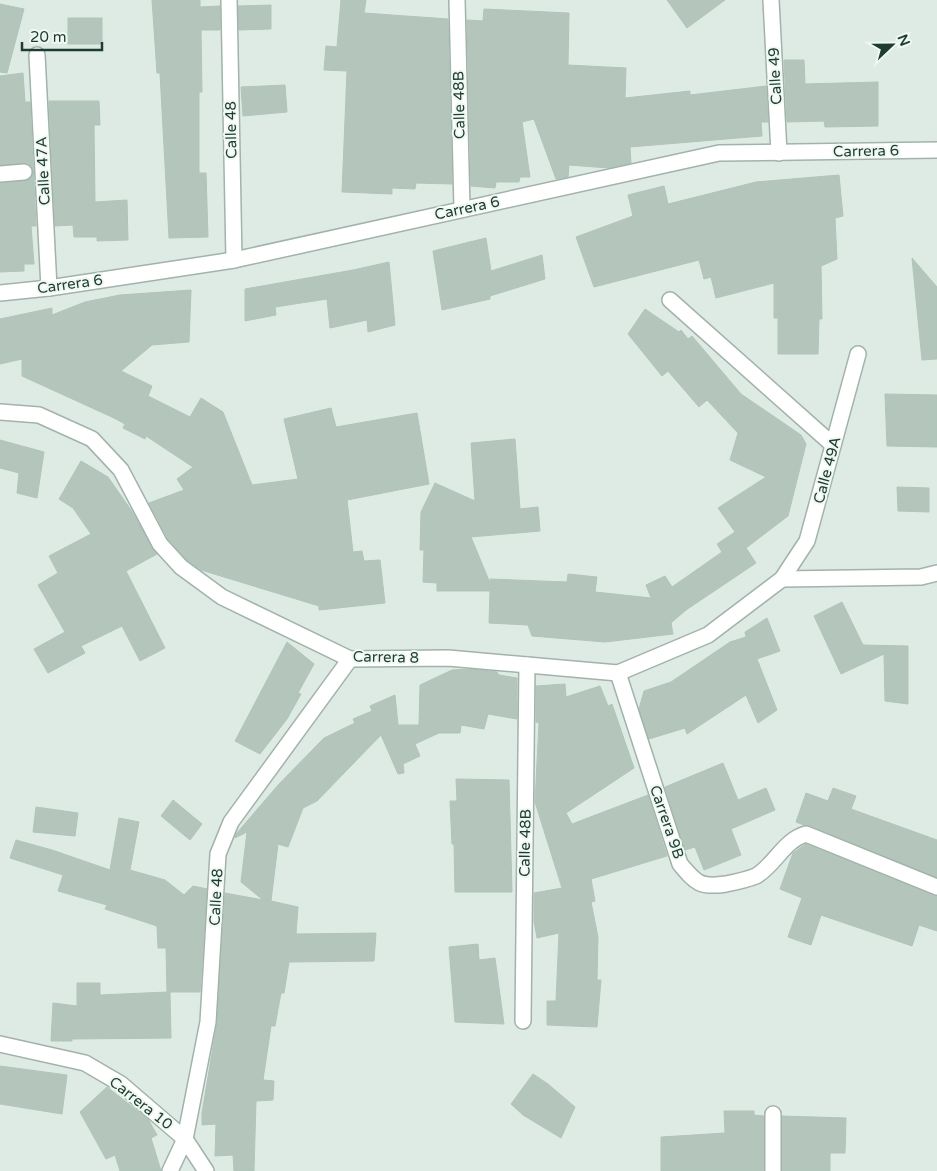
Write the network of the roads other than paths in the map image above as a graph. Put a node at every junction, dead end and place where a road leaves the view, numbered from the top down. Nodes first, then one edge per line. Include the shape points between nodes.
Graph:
1 (229, 0) edge
2 (456, 0) edge
3 (771, 0) edge
4 (37, 55) dead end
5 (937, 150) edge
6 (779, 153) junction
7 (24, 172) dead end
8 (0, 174) edge
9 (462, 209) junction
10 (234, 260) junction
11 (49, 288) junction
12 (0, 293) edge
13 (670, 300) dead end
14 (858, 354) dead end
15 (0, 412) edge
16 (833, 445) junction
17 (937, 573) edge
18 (782, 579) junction
19 (350, 659) junction
20 (526, 665) junction
21 (618, 673) junction
22 (937, 887) edge
23 (523, 1021) dead end
24 (0, 1044) edge
25 (772, 1114) dead end
26 (185, 1139) junction
27 (170, 1171) edge
28 (206, 1171) edge
29 (772, 1171) edge

1 - 10 street, Calle 48
2 - 9 street, Calle 48B
3 - 6 street, Calle 49
4 - 11 street, Calle 47A
5 - 6 street, Carrera 6
6 - 9 street, Carrera 6 via 719,153
7 - 8 street
9 - 10 street, Carrera 6
10 - 11 street, Carrera 6
11 - 12 street, Carrera 6
13 - 16 street
14 - 16 street, Calle 49A
15 - 19 street, Carrera 8 via 39,415 92,439 121,470 160,544 181,567 222,597
16 - 18 street, Calle 49A via 808,541
17 - 18 street via 921,577
18 - 21 street, Carrera 8 via 708,635
19 - 20 street, Carrera 8 via 448,658
19 - 26 street, Calle 48 via 231,822 218,854 208,1022
20 - 21 street, Carrera 8
20 - 23 street, Calle 48B
21 - 22 street, Carrera 9B via 680,864 695,882 710,886 757,875 789,844 806,834
24 - 26 street, Carrera 10 via 84,1063 121,1084
25 - 29 street
26 - 27 street, Calle 48
26 - 28 street, Carrera 10

